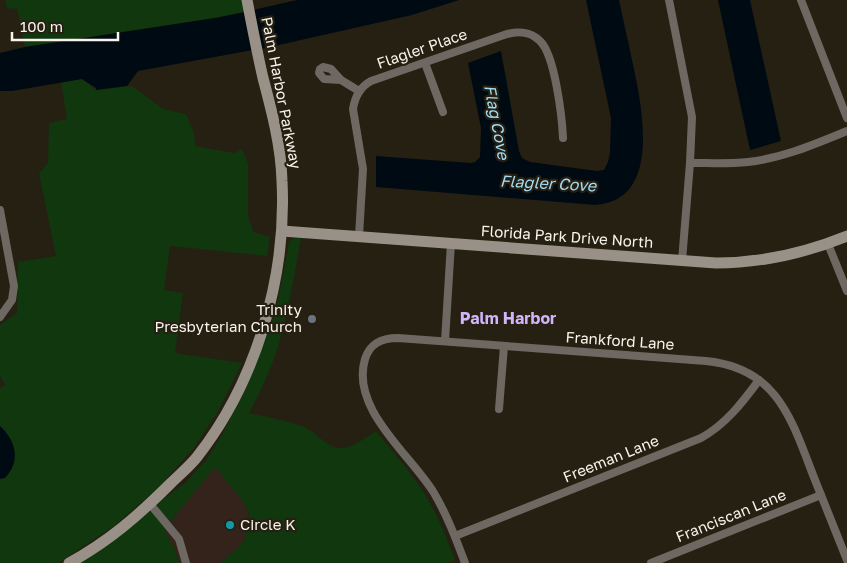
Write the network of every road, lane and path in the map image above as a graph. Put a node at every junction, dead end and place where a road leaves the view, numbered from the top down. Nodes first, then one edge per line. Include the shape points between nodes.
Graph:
1 (247, 0) edge
2 (669, 0) edge
3 (801, 0) edge
4 (425, 63) junction
5 (342, 80) dead end
6 (359, 91) junction
7 (443, 112) dead end
8 (847, 118) edge
9 (847, 131) edge
10 (563, 138) dead end
11 (690, 163) junction
12 (0, 210) edge
13 (282, 232) junction
14 (359, 236) junction
15 (847, 236) edge
16 (452, 243) junction
17 (828, 244) junction
18 (682, 261) junction
19 (847, 291) edge
20 (0, 317) edge
21 (445, 341) junction
22 (504, 346) junction
23 (759, 380) junction
24 (499, 409) dead end
25 (821, 496) junction
26 (150, 504) junction
27 (455, 536) junction
28 (845, 548) edge
29 (847, 560) edge
30 (69, 563) edge
31 (186, 563) edge
32 (465, 563) edge
33 (651, 563) edge

1 - 13 street, Palm Harbor Parkway via 281,162
2 - 11 street via 691,110
3 - 8 street
4 - 6 street, Flagler Place via 371,81
4 - 7 street
4 - 10 street, Flagler Place via 510,33 535,36 549,57 562,117
5 - 6 street
6 - 14 street via 353,112 363,169
9 - 11 street via 769,158 732,163
11 - 18 street
12 - 20 street via 14,286 12,300
13 - 14 street, Florida Park Drive North
13 - 26 street, Palm Harbor Parkway via 269,305 256,349 240,385 221,422 195,459
14 - 16 street, Florida Park Drive North
15 - 17 street, Florida Park Drive North
16 - 18 street, Florida Park Drive North
16 - 21 street
17 - 18 street, Florida Park Drive North via 793,254 732,263
17 - 19 street
21 - 22 street, Frankford Lane
21 - 27 street, Frankford Lane via 398,338 380,341 368,352 363,374 373,412 442,506
22 - 23 street, Frankford Lane via 713,362 736,368
22 - 24 street
23 - 25 street, Frankford Lane via 786,409
23 - 27 street, Freeman Lane via 732,415 701,438
25 - 28 street, Frankford Lane
25 - 33 street, Franciscan Lane
26 - 30 street, Palm Harbor Parkway via 108,540
26 - 31 street via 179,539
27 - 32 street, Frankford Lane
28 - 29 street, Frankford Lane

